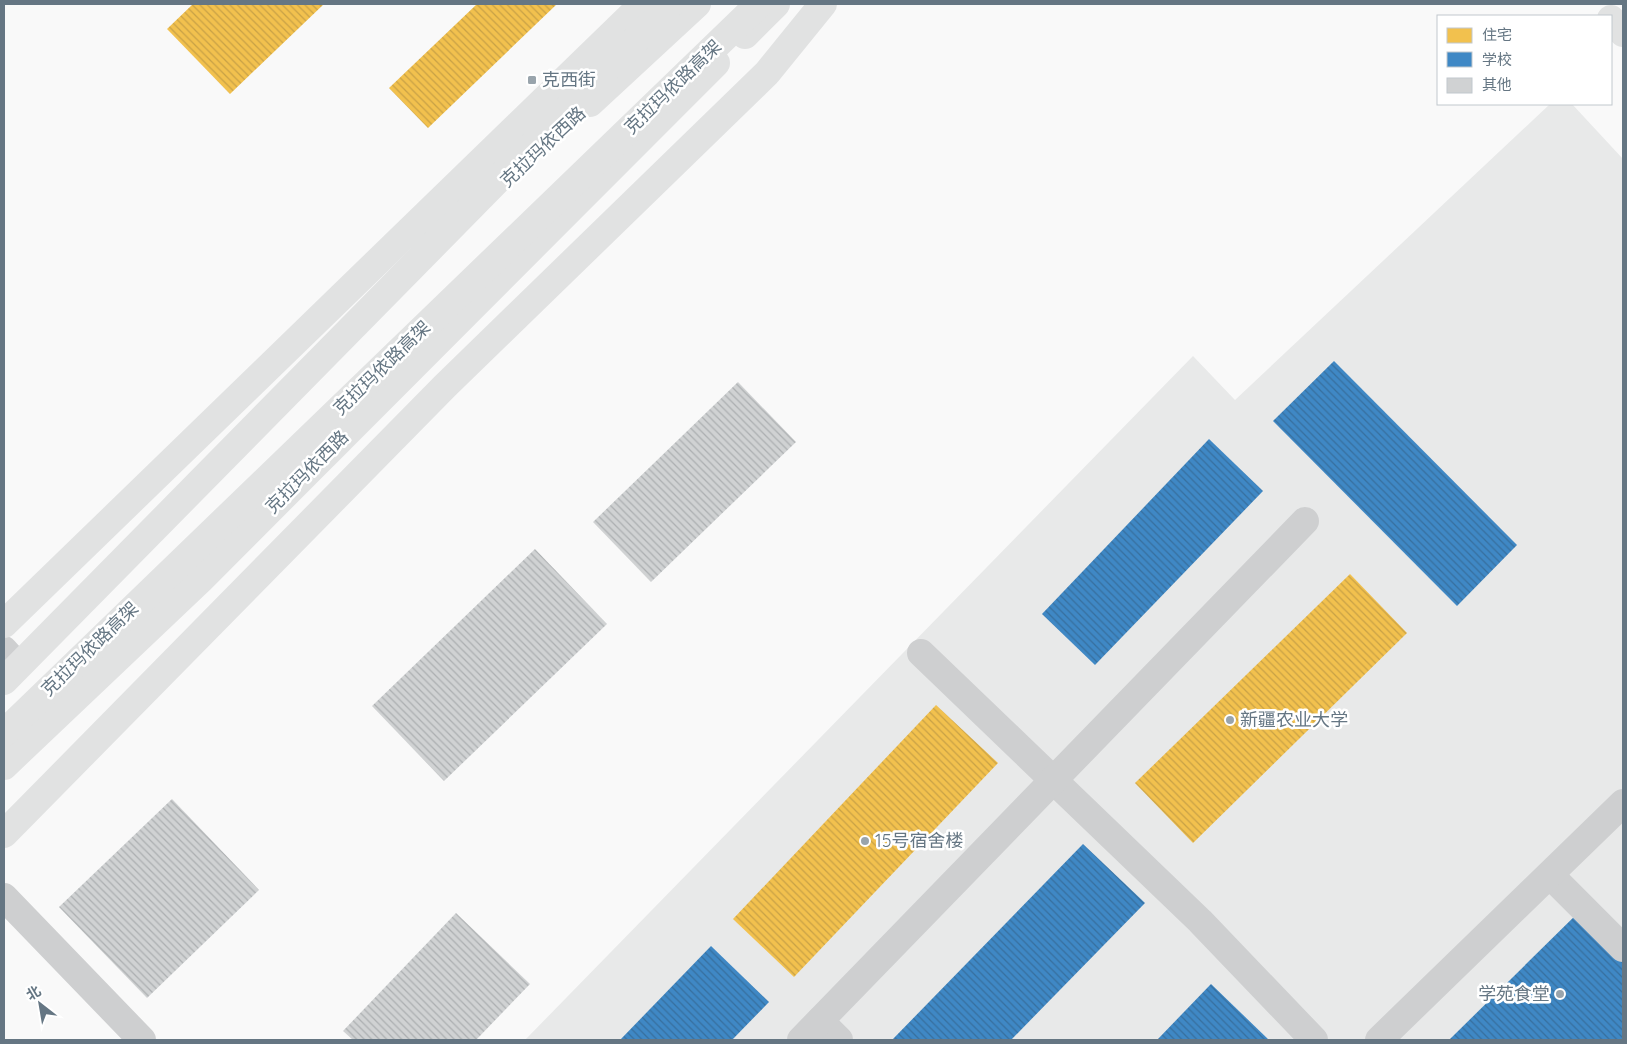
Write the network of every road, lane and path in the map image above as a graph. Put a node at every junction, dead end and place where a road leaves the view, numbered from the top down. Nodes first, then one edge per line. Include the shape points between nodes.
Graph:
1 (671, 4) edge
2 (697, 4) edge
3 (759, 4) edge
4 (776, 4) edge
5 (823, 4) edge
6 (1596, 4) edge
7 (637, 9) edge
8 (1607, 15) edge
9 (1612, 20) edge
10 (1623, 33) edge
11 (1305, 521) dead end
12 (4, 624) edge
13 (921, 653) dead end
14 (6, 665) edge
15 (4, 733) edge
16 (4, 766) edge
17 (1053, 780) junction
18 (1623, 804) edge
19 (4, 834) edge
20 (1550, 875) junction
21 (4, 897) edge
22 (1623, 948) edge
23 (811, 1031) edge
24 (142, 1040) edge
25 (839, 1040) edge
26 (1314, 1040) edge
27 (1379, 1040) edge

1 - 14 main road
2 - 14 main road, 克拉玛依西路 via 298,376
3 - 15 main road, 克拉玛依路高架
4 - 16 main road, 克拉玛依西路 via 200,579
5 - 19 main road via 767,72 445,386
6 - 8 main road
7 - 12 main road
9 - 10 main road
11 - 17 street
13 - 17 street
17 - 23 street
17 - 26 street via 1200,921
18 - 20 street
20 - 22 street
20 - 27 street
21 - 24 street
23 - 25 street

